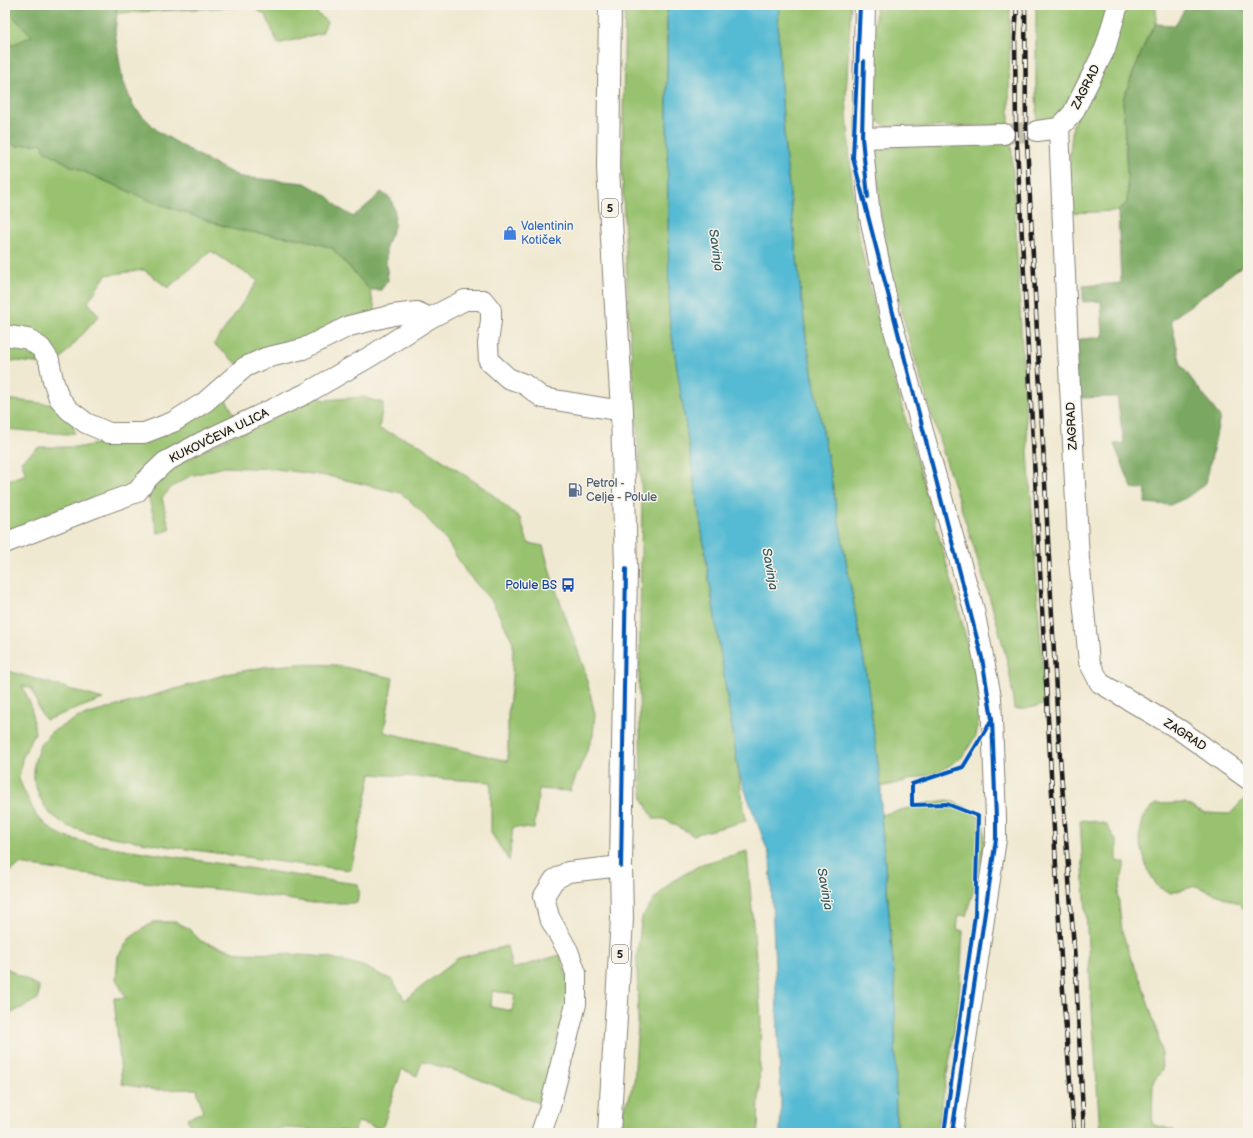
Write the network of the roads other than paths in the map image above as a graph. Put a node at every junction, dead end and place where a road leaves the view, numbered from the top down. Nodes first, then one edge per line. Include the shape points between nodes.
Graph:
1 (610, 5) edge
2 (865, 5) edge
3 (1118, 5) edge
4 (1059, 128) junction
5 (1037, 131) tunnel mouth
6 (1004, 134) tunnel mouth
7 (862, 138) junction
8 (430, 318) junction
9 (5, 335) edge
10 (622, 411) junction
11 (5, 543) edge
12 (1248, 779) edge
13 (621, 866) junction
14 (541, 1133) edge
15 (609, 1133) edge
16 (952, 1133) edge

1 - 10 main road, 5 via 608,169
2 - 7 street
3 - 4 street, ZAGRAD via 1105,50 1073,113
4 - 5 street
4 - 12 street, ZAGRAD via 1079,559 1089,662 1100,683 1180,730
6 - 7 street
7 - 16 street via 870,217 890,316 974,610 990,697 996,839
8 - 9 street via 417,312 393,315 349,326 303,349 265,358 245,367 205,402 173,422 144,433 109,433 86,423 69,410 59,398 49,360 41,348 28,339
8 - 10 street, KUKOVČEVA ULICA via 464,300 483,300 491,310 489,361 508,378 524,384 543,398
8 - 11 street, KUKOVČEVA ULICA via 371,356 304,394 165,462 136,492
10 - 13 main road, 5 via 626,569
13 - 14 street via 568,872 554,880 544,896 549,917 568,951 576,973 576,1004
13 - 15 main road, 5 via 622,919

